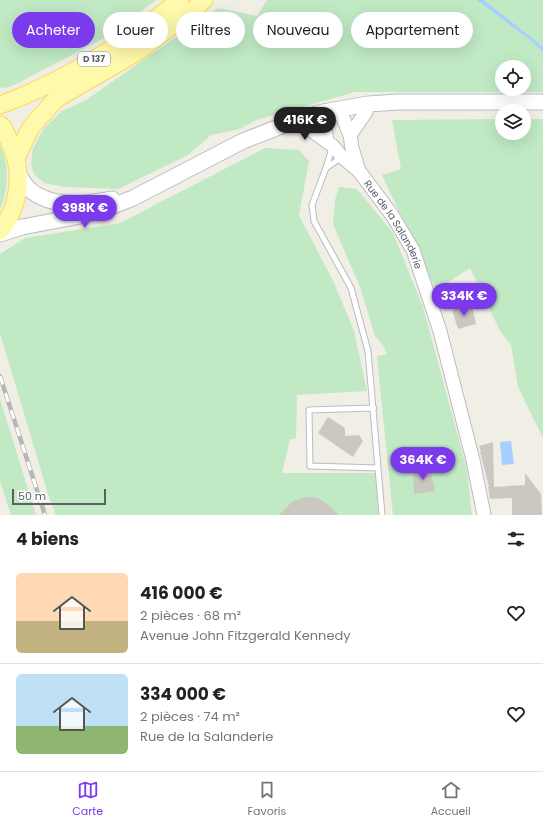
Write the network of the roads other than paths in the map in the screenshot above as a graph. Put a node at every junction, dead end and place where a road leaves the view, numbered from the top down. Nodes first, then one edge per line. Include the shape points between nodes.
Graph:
1 (180, 0) edge
2 (204, 0) edge
3 (543, 102) edge
4 (368, 104) junction
5 (0, 105) edge
6 (330, 111) junction
7 (297, 120) junction
8 (0, 124) edge
9 (351, 142) junction
10 (330, 144) junction
11 (342, 157) junction
12 (17, 165) junction
13 (326, 168) junction
14 (359, 171) junction
15 (155, 187) junction
16 (0, 233) edge
17 (374, 408) junction
18 (378, 468) junction
19 (382, 515) edge
20 (484, 515) edge

1 - 5 main road, D 137 via 110,50 32,92
2 - 12 main road, D 137 via 136,52 56,99 30,127
3 - 4 main road
4 - 6 main road
4 - 9 street
6 - 7 main road
6 - 9 street, Rue de la Salanderie via 343,118
6 - 10 street
7 - 10 street
7 - 15 main road via 243,141
8 - 12 main road
9 - 11 lane
9 - 14 street, Rue de la Salanderie
10 - 11 street
10 - 13 lane
11 - 13 lane
11 - 14 street
12 - 15 main road via 28,188 53,201 97,202
12 - 16 main road via 17,196
13 - 17 lane via 312,205 314,221 351,288 368,351
14 - 20 street, Rue de la Salanderie via 392,215 413,250 440,331
15 - 16 main road via 108,208
17 - 18 lane
17 - 18 lane via 309,410 310,466
18 - 19 lane

